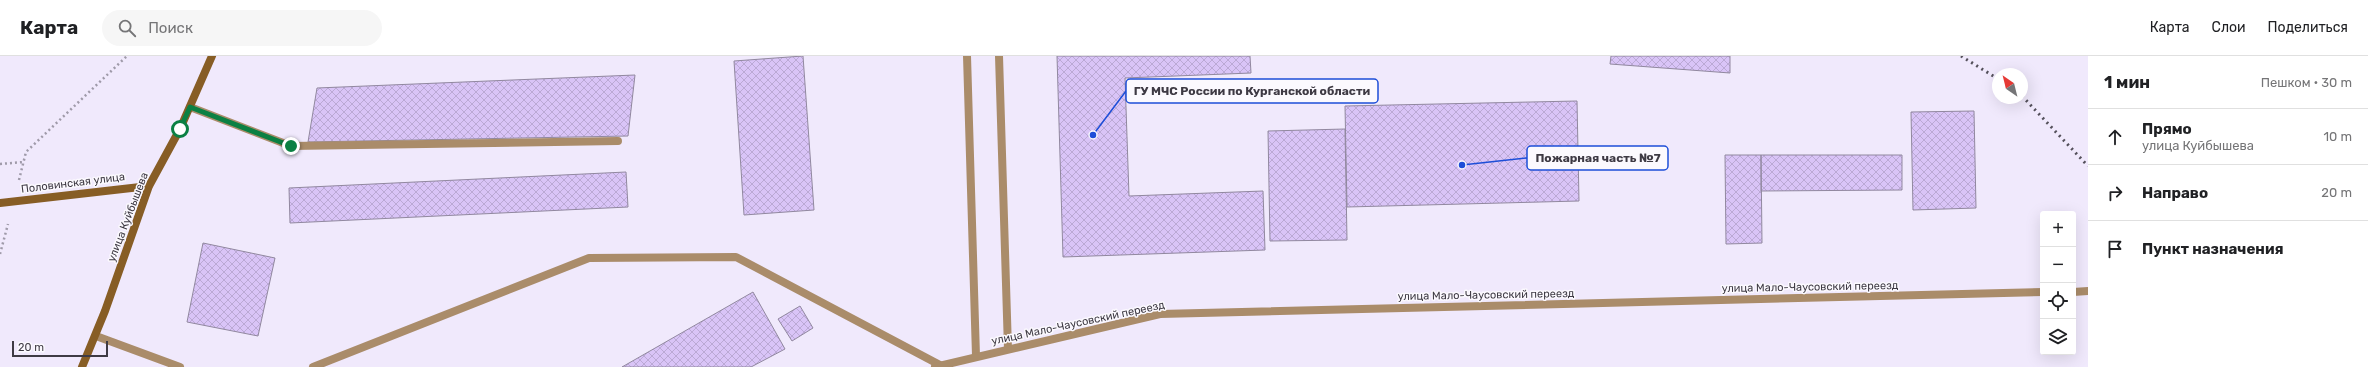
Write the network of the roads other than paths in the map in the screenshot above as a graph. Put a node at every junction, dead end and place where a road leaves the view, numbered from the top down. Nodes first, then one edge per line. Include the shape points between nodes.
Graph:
1 (212, 56) edge
2 (967, 56) edge
3 (999, 56) edge
4 (190, 107) junction
5 (618, 141) dead end
6 (150, 186) junction
7 (0, 203) edge
8 (2088, 291) edge
9 (2040, 292) edge
10 (2076, 292) edge
11 (96, 336) junction
12 (1008, 349) junction
13 (976, 356) junction
14 (938, 366) edge
15 (82, 367) edge
16 (180, 367) edge
17 (313, 367) edge

1 - 4 main road, улица Куйбышева
2 - 13 street
3 - 12 street
4 - 5 street via 291,146
4 - 6 main road, улица Куйбышева
6 - 7 main road, Половинская улица
6 - 11 main road, улица Куйбышева
8 - 10 street
9 - 12 street, улица Мало-Чаусовский переезд via 1160,314
11 - 15 main road, улица Куйбышева
11 - 16 street
12 - 13 street, улица Мало-Чаусовский переезд
13 - 14 street, улица Мало-Чаусовский переезд
14 - 17 street via 736,257 589,258

